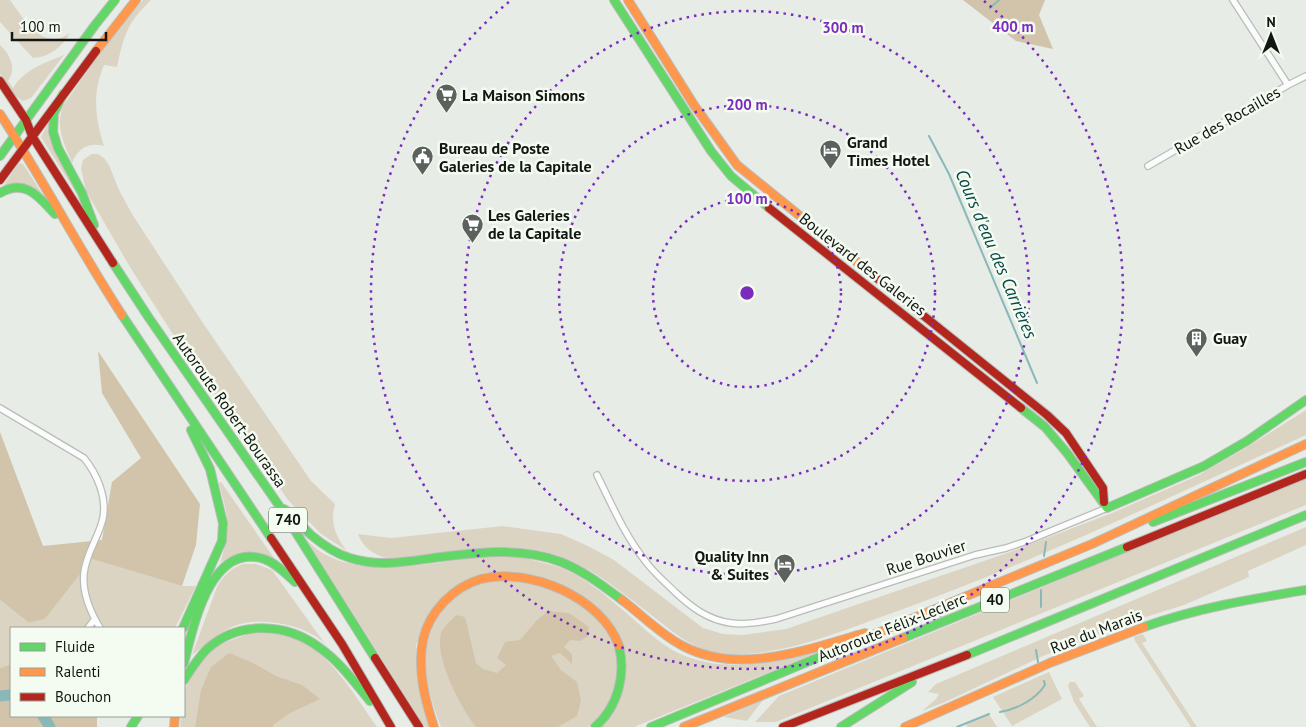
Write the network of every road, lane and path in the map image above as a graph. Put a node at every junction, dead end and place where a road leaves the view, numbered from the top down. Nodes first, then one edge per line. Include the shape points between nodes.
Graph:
1 (115, 0) edge
2 (136, 0) edge
3 (614, 0) edge
4 (628, 0) edge
5 (1233, 0) edge
6 (1306, 76) edge
7 (0, 81) edge
8 (1288, 84) junction
9 (63, 94) junction
10 (0, 114) edge
11 (26, 120) junction
12 (14, 136) junction
13 (32, 136) junction
14 (23, 149) junction
15 (0, 156) edge
16 (1148, 166) dead end
17 (0, 180) edge
18 (0, 193) edge
19 (68, 228) junction
20 (103, 247) junction
21 (170, 389) junction
22 (1306, 400) edge
23 (0, 408) edge
24 (1306, 444) edge
25 (1306, 462) edge
26 (1306, 474) edge
27 (597, 475) dead end
28 (1106, 505) junction
29 (280, 507) junction
30 (1306, 515) edge
31 (1092, 544) junction
32 (1306, 590) edge
33 (306, 592) junction
34 (95, 619) junction
35 (904, 622) junction
36 (89, 627) edge
37 (99, 627) edge
38 (183, 627) edge
39 (185, 660) edge
40 (942, 665) junction
41 (185, 678) edge
42 (390, 725) edge
43 (418, 727) edge
44 (434, 727) edge
45 (595, 727) edge
46 (651, 727) edge
47 (684, 727) edge
48 (784, 727) edge
49 (841, 727) edge
50 (905, 727) edge

1 - 11 main road
2 - 9 main road
3 - 28 main road, Boulevard des Galeries via 711,151 732,176 1045,427
4 - 28 main road, Boulevard des Galeries via 702,118 737,165 1047,415 1066,433 1103,488
5 - 8 street
6 - 8 street, Rue des Rocailles
7 - 11 main road, Autoroute Robert-Bourassa
8 - 16 street, Rue des Rocailles
9 - 13 main road
9 - 20 main road via 54,113 53,132 82,192
10 - 12 main road
11 - 12 main road
11 - 13 main road, Autoroute Robert-Bourassa
12 - 14 main road
12 - 15 main road
13 - 14 main road
13 - 20 main road, Autoroute Robert-Bourassa / 740
14 - 17 main road
14 - 19 main road, 740
18 - 19 main road via 20,188 34,192
19 - 21 main road, 740
20 - 29 main road, Autoroute Robert-Bourassa / 740
21 - 33 main road, 740
21 - 38 main road via 210,469 223,522 222,541
22 - 28 main road, Rue Bouvier via 1204,466
23 - 34 street via 84,458 100,485 102,519 89,550 84,573
24 - 31 main road
25 - 31 main road
26 - 47 main road, Autoroute Félix-Leclerc / 40
27 - 28 street, Rue Bouvier via 627,535 656,574 703,614 716,620 742,624 776,619 1006,548
29 - 35 main road via 325,546 355,561 385,564 500,552 557,561 607,588 671,638 706,657 764,659
29 - 43 main road, Autoroute Robert-Bourassa / 740
30 - 40 main road, 40
31 - 35 main road
32 - 50 main road, Rue du Marais via 1169,618 1052,662
33 - 39 main road via 281,569 264,560 245,558 232,561 217,573 212,582
33 - 42 main road, 740 via 342,644
34 - 36 street
34 - 37 street
35 - 46 main road
40 - 48 main road, 40
40 - 49 main road
41 - 42 main road via 197,658 225,635 253,627 284,630 310,641 333,658
44 - 45 main road via 421,662 426,629 433,615 452,593 480,579 509,576 541,582 574,596 600,615 610,628 622,663 621,684 607,714

